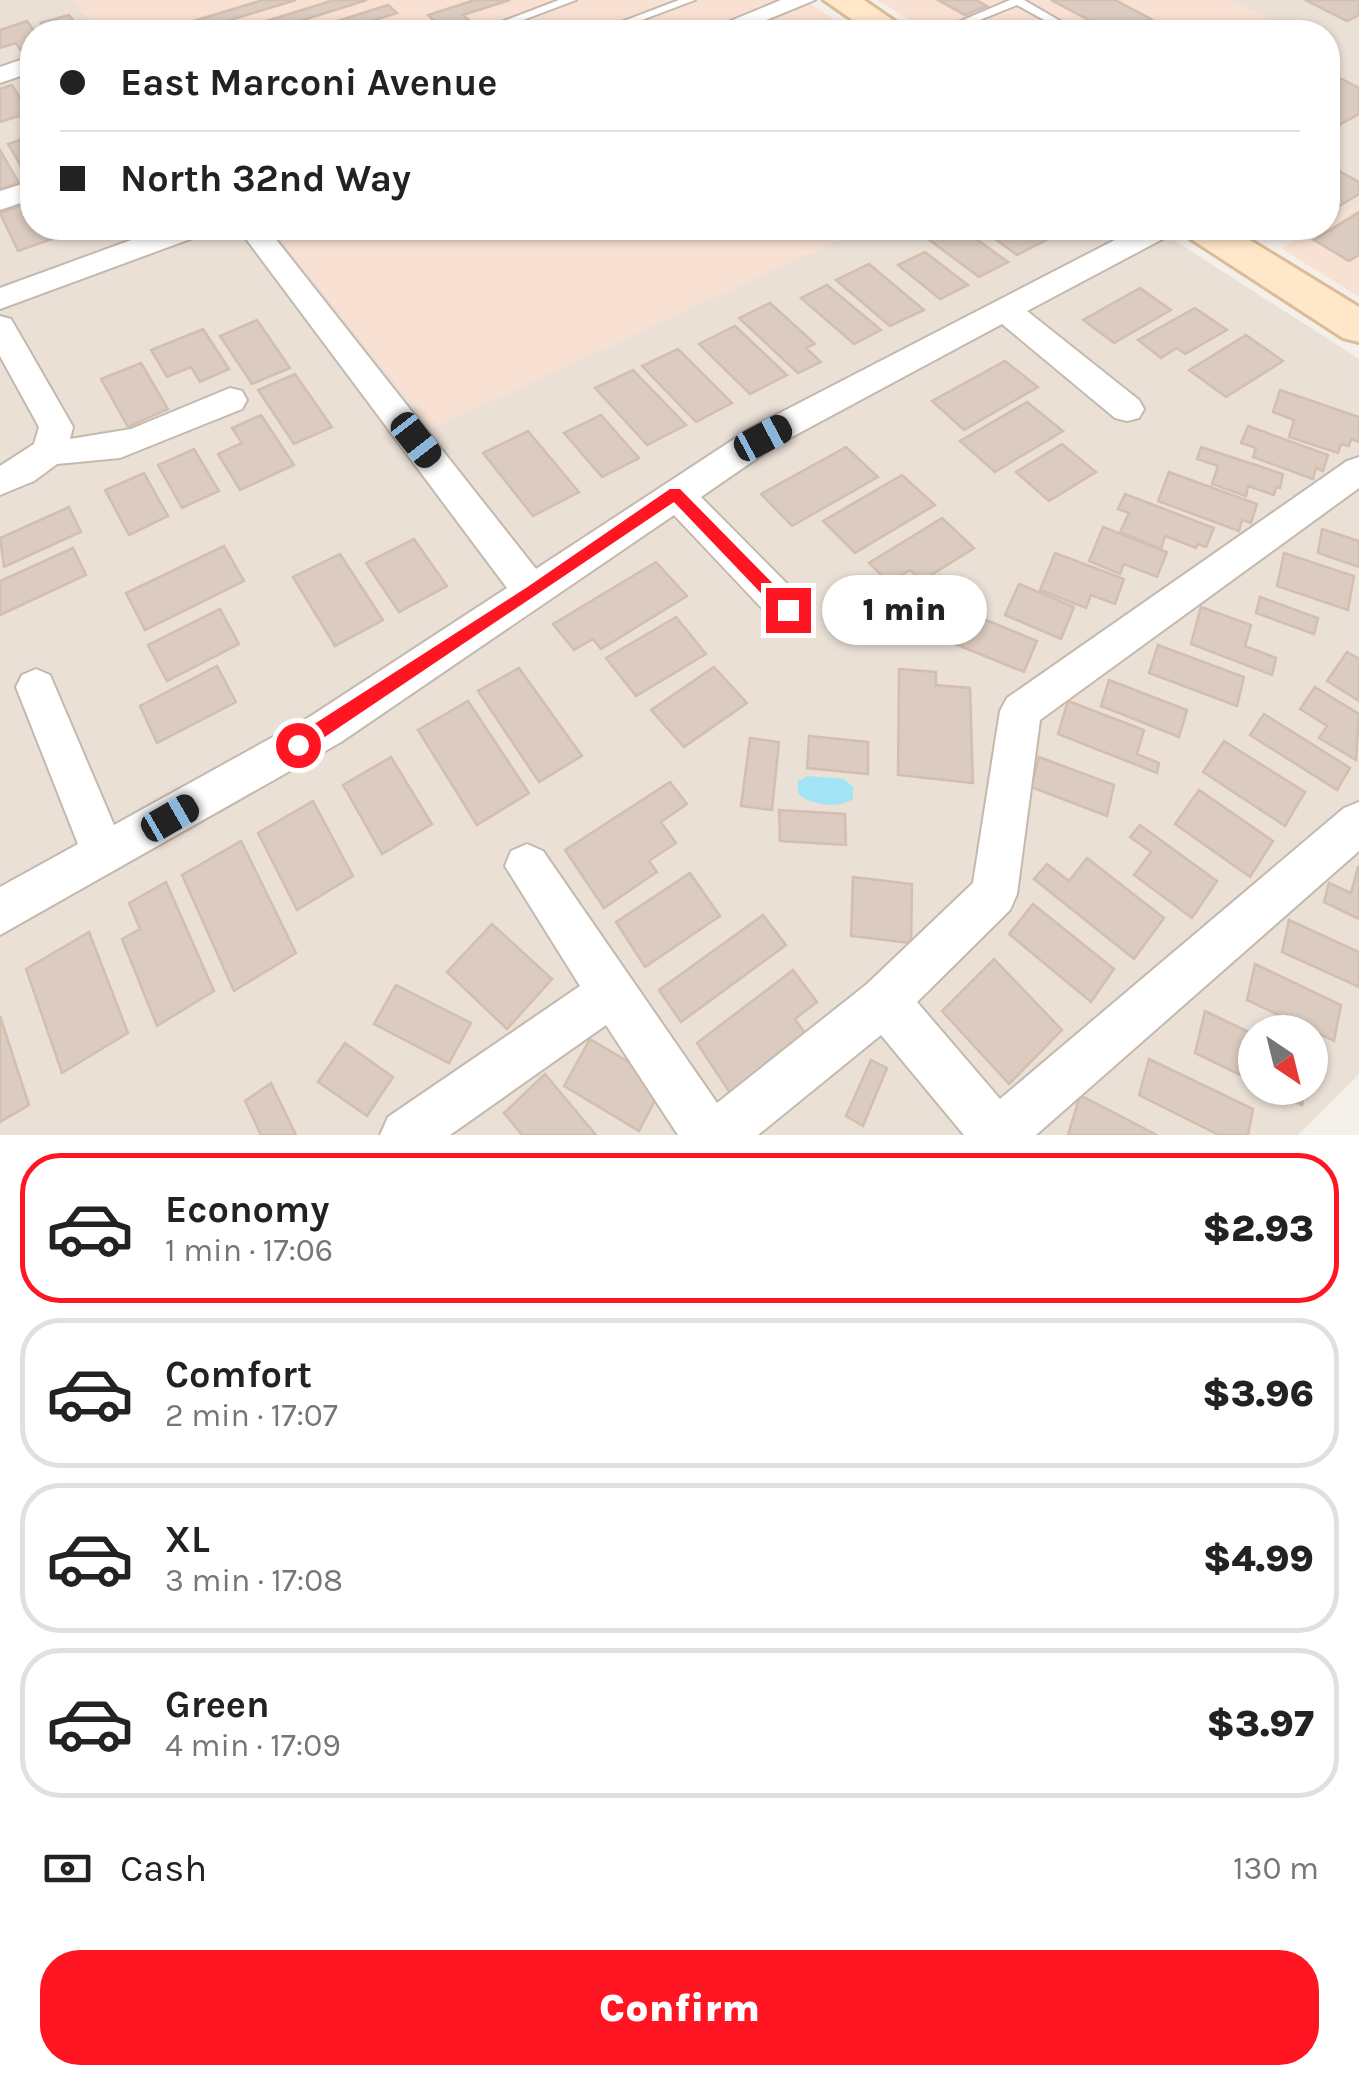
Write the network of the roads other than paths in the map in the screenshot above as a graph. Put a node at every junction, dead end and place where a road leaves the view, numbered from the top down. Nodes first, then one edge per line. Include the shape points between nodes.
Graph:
1 (570, 0) edge
2 (689, 0) edge
3 (803, 0) edge
4 (841, 0) edge
5 (1016, 0) edge
6 (514, 20) edge
7 (634, 20) edge
8 (749, 20) edge
9 (874, 20) edge
10 (969, 20) edge
11 (1052, 20) edge
12 (159, 240) edge
13 (261, 240) edge
14 (1137, 240) edge
15 (1223, 240) edge
16 (0, 299) edge
17 (1005, 310) junction
18 (1352, 313) edge
19 (4, 343) edge
20 (230, 400) dead end
21 (1127, 409) dead end
22 (50, 451) junction
23 (1359, 470) edge
24 (0, 481) edge
25 (675, 493) junction
26 (532, 592) junction
27 (788, 610) dead end
28 (36, 687) dead end
29 (1359, 823) edge
30 (104, 855) junction
31 (527, 866) dead end
32 (0, 912) edge
33 (612, 992) junction
34 (884, 1001) junction
35 (406, 1135) edge
36 (708, 1135) edge
37 (718, 1135) edge

1 - 6 lane
2 - 7 lane
3 - 8 street
4 - 9 main road
5 - 10 lane
5 - 11 lane
12 - 16 street
13 - 26 street
14 - 17 street
15 - 18 main road
17 - 21 street
17 - 25 street via 763,438
19 - 22 street via 56,427
20 - 22 street via 117,448 84,455
22 - 24 street
23 - 34 street via 1021,711 994,894
25 - 26 street
25 - 27 street
26 - 30 street via 326,728
28 - 30 street
29 - 34 street via 997,1135
30 - 32 street
31 - 33 street
33 - 35 street
33 - 36 street
34 - 37 street

